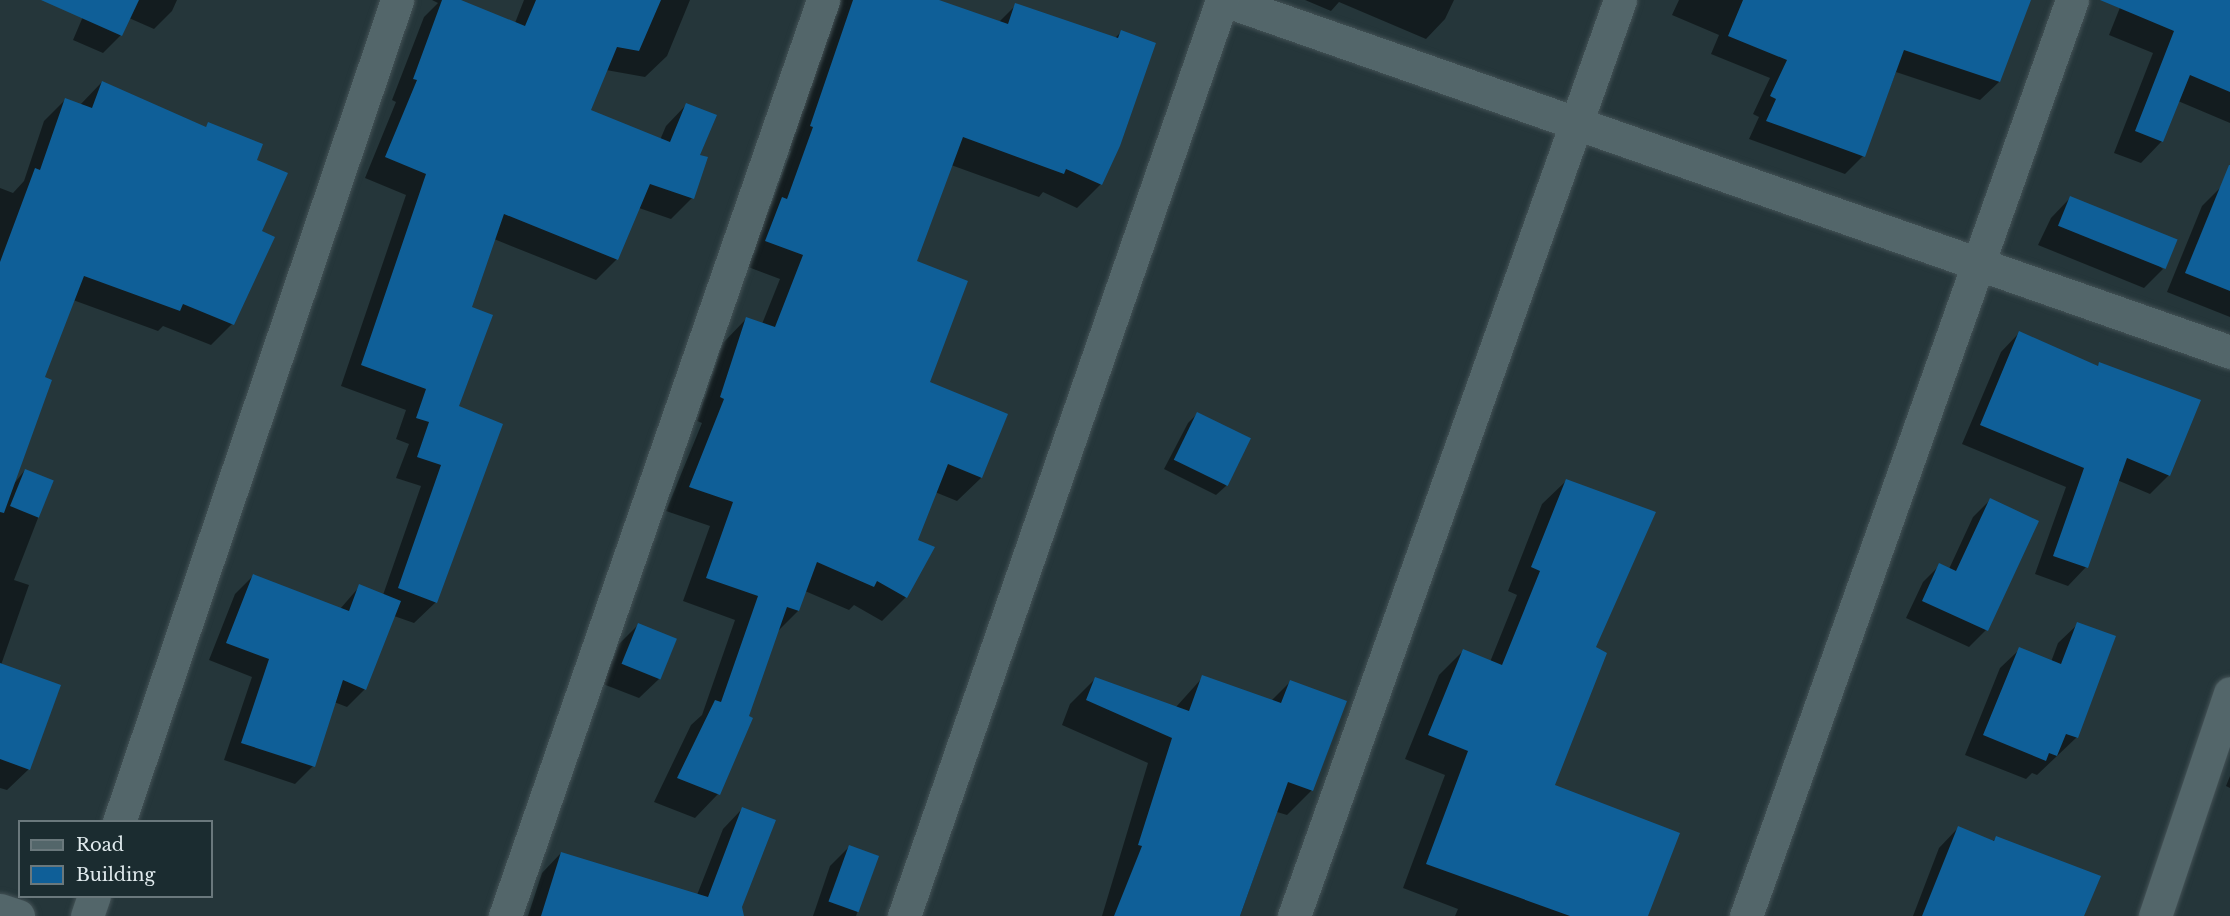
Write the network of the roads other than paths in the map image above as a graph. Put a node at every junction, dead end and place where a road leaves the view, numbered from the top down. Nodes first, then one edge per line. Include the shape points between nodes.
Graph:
1 (397, 0) edge
2 (823, 0) edge
3 (1223, 0) edge
4 (1620, 0) edge
5 (2072, 0) edge
6 (1576, 122) junction
7 (1979, 261) junction
8 (2230, 352) edge
9 (2230, 693) edge
10 (120, 820) edge
11 (94, 898) edge
12 (0, 910) edge
13 (18, 916) edge
14 (87, 916) edge
15 (505, 916) edge
16 (904, 916) edge
17 (1294, 916) edge
18 (1746, 916) edge
19 (2155, 916) edge

1 - 10 street
2 - 15 street
3 - 6 street
3 - 16 street
4 - 6 street
5 - 7 street
6 - 7 street
6 - 17 street
7 - 8 street
7 - 18 street
9 - 19 street
11 - 14 street
12 - 13 street

